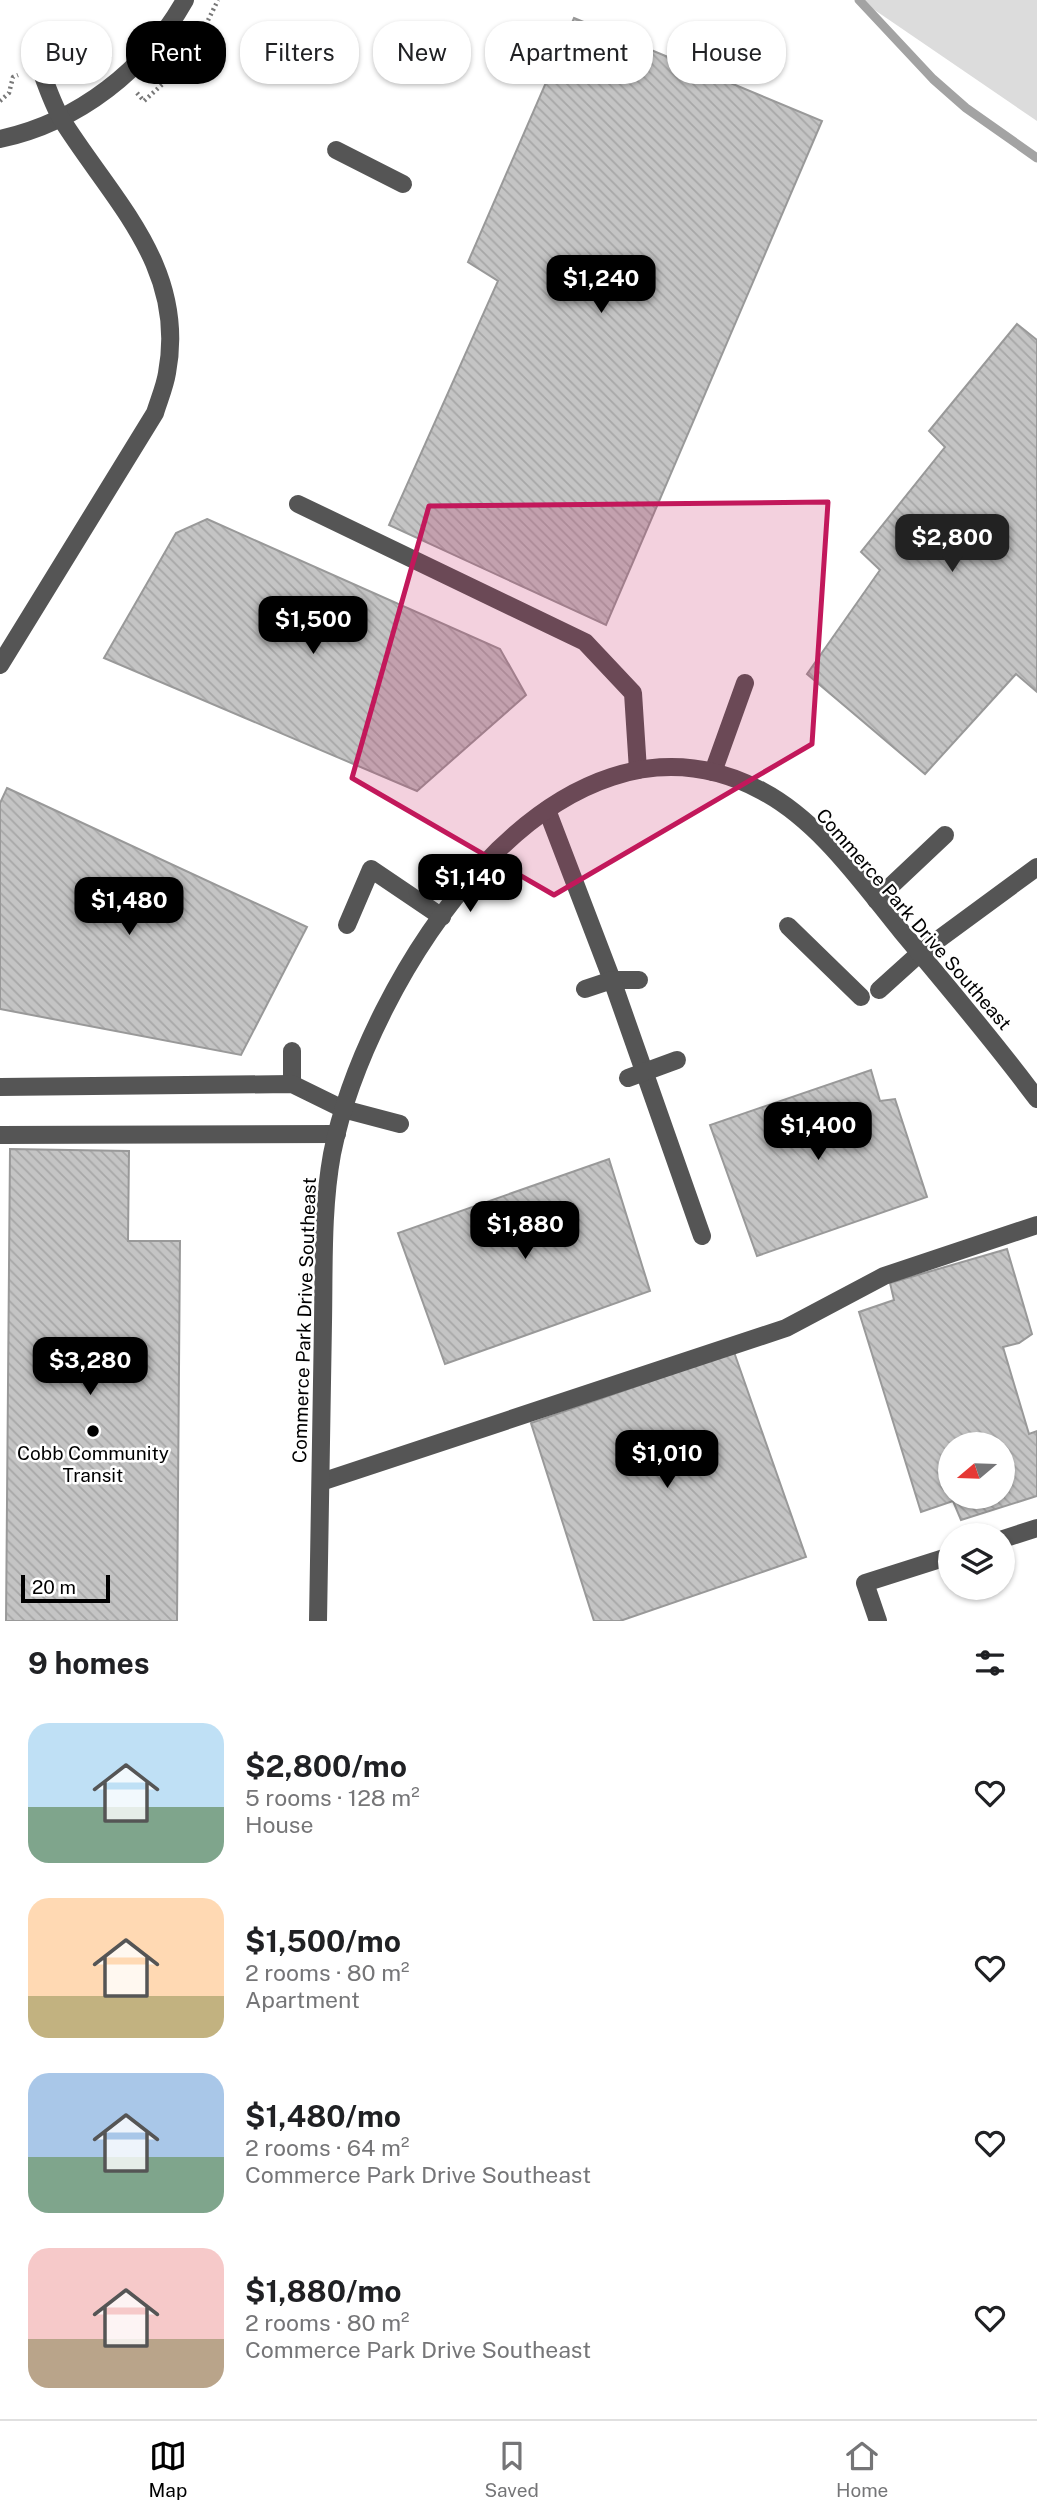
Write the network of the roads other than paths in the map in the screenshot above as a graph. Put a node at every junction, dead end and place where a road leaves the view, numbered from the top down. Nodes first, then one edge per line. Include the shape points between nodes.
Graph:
1 (185, 0) edge
2 (47, 84) edge
3 (61, 118) junction
4 (0, 139) edge
5 (336, 150) dead end
6 (403, 184) dead end
7 (298, 504) dead end
8 (0, 665) edge
9 (744, 682) dead end
10 (638, 770) junction
11 (713, 772) junction
12 (547, 810) junction
13 (946, 835) dead end
14 (1037, 870) edge
15 (876, 900) junction
16 (442, 917) junction
17 (347, 925) dead end
18 (789, 926) dead end
19 (920, 953) junction
20 (639, 979) dead end
21 (612, 980) junction
22 (585, 989) dead end
23 (879, 990) dead end
24 (860, 997) dead end
25 (292, 1051) dead end
26 (677, 1060) dead end
27 (636, 1075) junction
28 (292, 1084) junction
29 (0, 1087) edge
30 (1037, 1098) edge
31 (343, 1109) junction
32 (400, 1124) dead end
33 (337, 1134) junction
34 (0, 1135) edge
35 (1037, 1225) edge
36 (702, 1236) dead end
37 (321, 1482) junction
38 (1037, 1528) edge
39 (1015, 1535) edge
40 (938, 1560) edge
41 (318, 1621) edge
42 (878, 1621) edge

1 - 3 street via 142,60
2 - 3 street
3 - 4 street
3 - 8 street via 137,226 157,265 170,317 167,372 155,413
5 - 6 street
7 - 10 street via 585,642 633,693
9 - 11 street
10 - 11 street, Commerce Park Drive Southeast via 682,766
10 - 12 street, Commerce Park Drive Southeast via 593,784
11 - 15 street, Commerce Park Drive Southeast via 765,792 793,812
12 - 16 street, Commerce Park Drive Southeast via 509,840
12 - 21 street
13 - 15 street
14 - 19 street
15 - 19 street, Commerce Park Drive Southeast
16 - 17 street via 371,869
16 - 31 street, Commerce Park Drive Southeast via 383,1008 360,1056
18 - 24 street
19 - 23 street
19 - 30 street, Commerce Park Drive Southeast
20 - 21 street
21 - 22 street
21 - 27 street
25 - 28 street
26 - 27 street
27 - 36 street
28 - 29 street
28 - 31 street
31 - 32 street
31 - 33 street, Commerce Park Drive Southeast
33 - 34 street
33 - 37 street, Commerce Park Drive Southeast via 326,1190
35 - 37 street via 884,1276 786,1328
37 - 41 street, Commerce Park Drive Southeast
38 - 39 street
40 - 42 street via 865,1583

